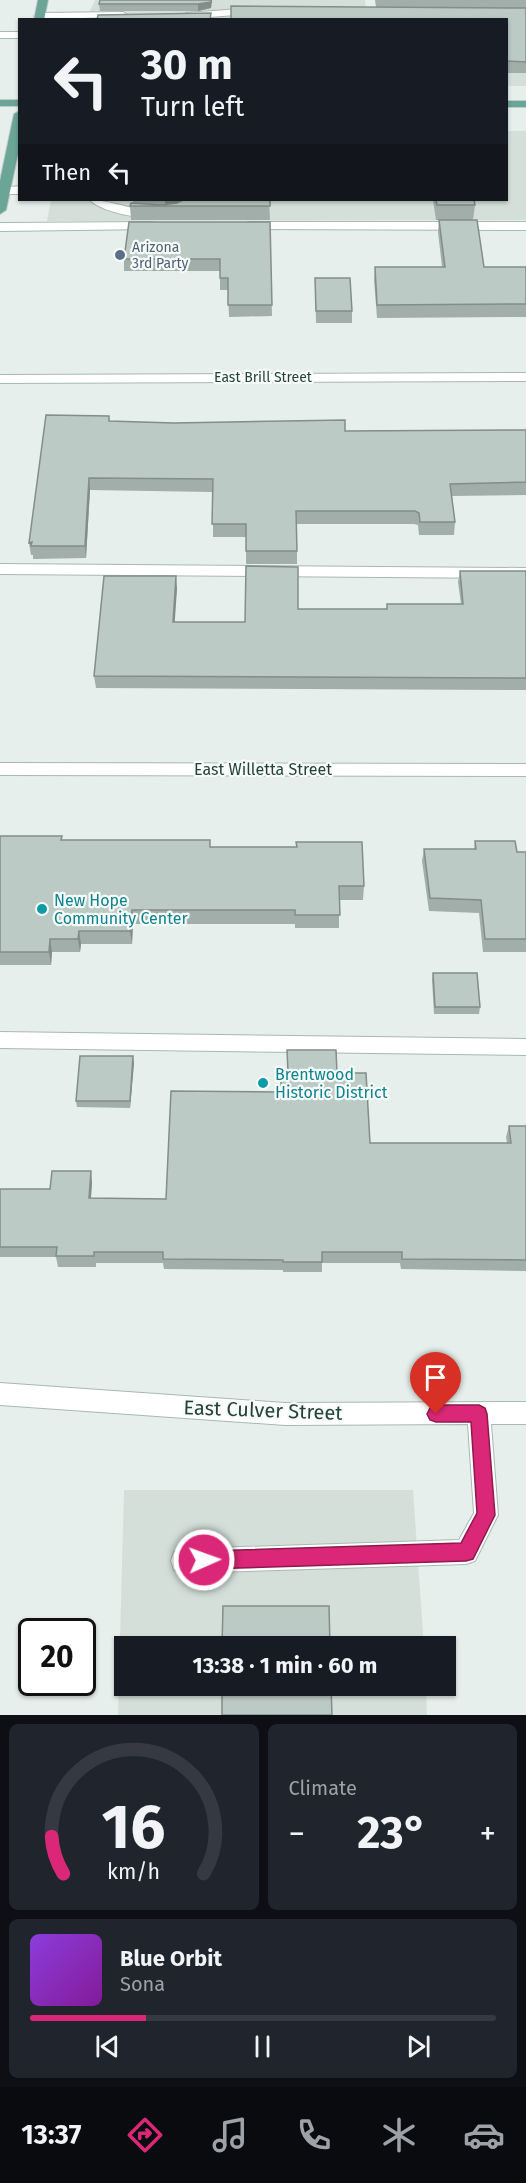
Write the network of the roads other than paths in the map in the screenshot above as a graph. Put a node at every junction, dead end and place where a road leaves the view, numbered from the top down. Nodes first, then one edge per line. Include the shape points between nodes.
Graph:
1 (43, 0) edge
2 (262, 11) edge
3 (139, 15) edge
4 (174, 16) edge
5 (39, 17) edge
6 (198, 18) edge
7 (0, 35) edge
8 (18, 35) edge
9 (0, 103) edge
10 (18, 103) edge
11 (508, 104) edge
12 (526, 104) edge
13 (18, 124) edge
14 (4, 190) junction
15 (18, 190) edge
16 (98, 201) edge
17 (188, 201) edge
18 (0, 210) edge
19 (169, 226) edge
20 (240, 226) edge
21 (526, 226) edge
22 (0, 227) edge
23 (526, 377) edge
24 (0, 379) edge
25 (0, 569) edge
26 (526, 573) edge
27 (0, 769) edge
28 (526, 770) edge
29 (0, 1040) edge
30 (526, 1047) edge
31 (0, 1394) edge
32 (526, 1413) edge
33 (479, 1414) junction
34 (183, 1561) dead end

1 - 5 main road
2 - 6 street via 232,10
3 - 5 street
4 - 6 street
7 - 8 street
9 - 10 main road
11 - 12 main road
13 - 14 main road
14 - 15 street
14 - 18 main road
16 - 17 street via 138,213 174,213
19 - 22 street
20 - 21 street
23 - 24 street, East Brill Street
25 - 26 street
27 - 28 street, East Willetta Street
29 - 30 street
31 - 33 street, East Culver Street via 285,1414
32 - 33 street, East Culver Street
33 - 34 street via 486,1515 466,1552

